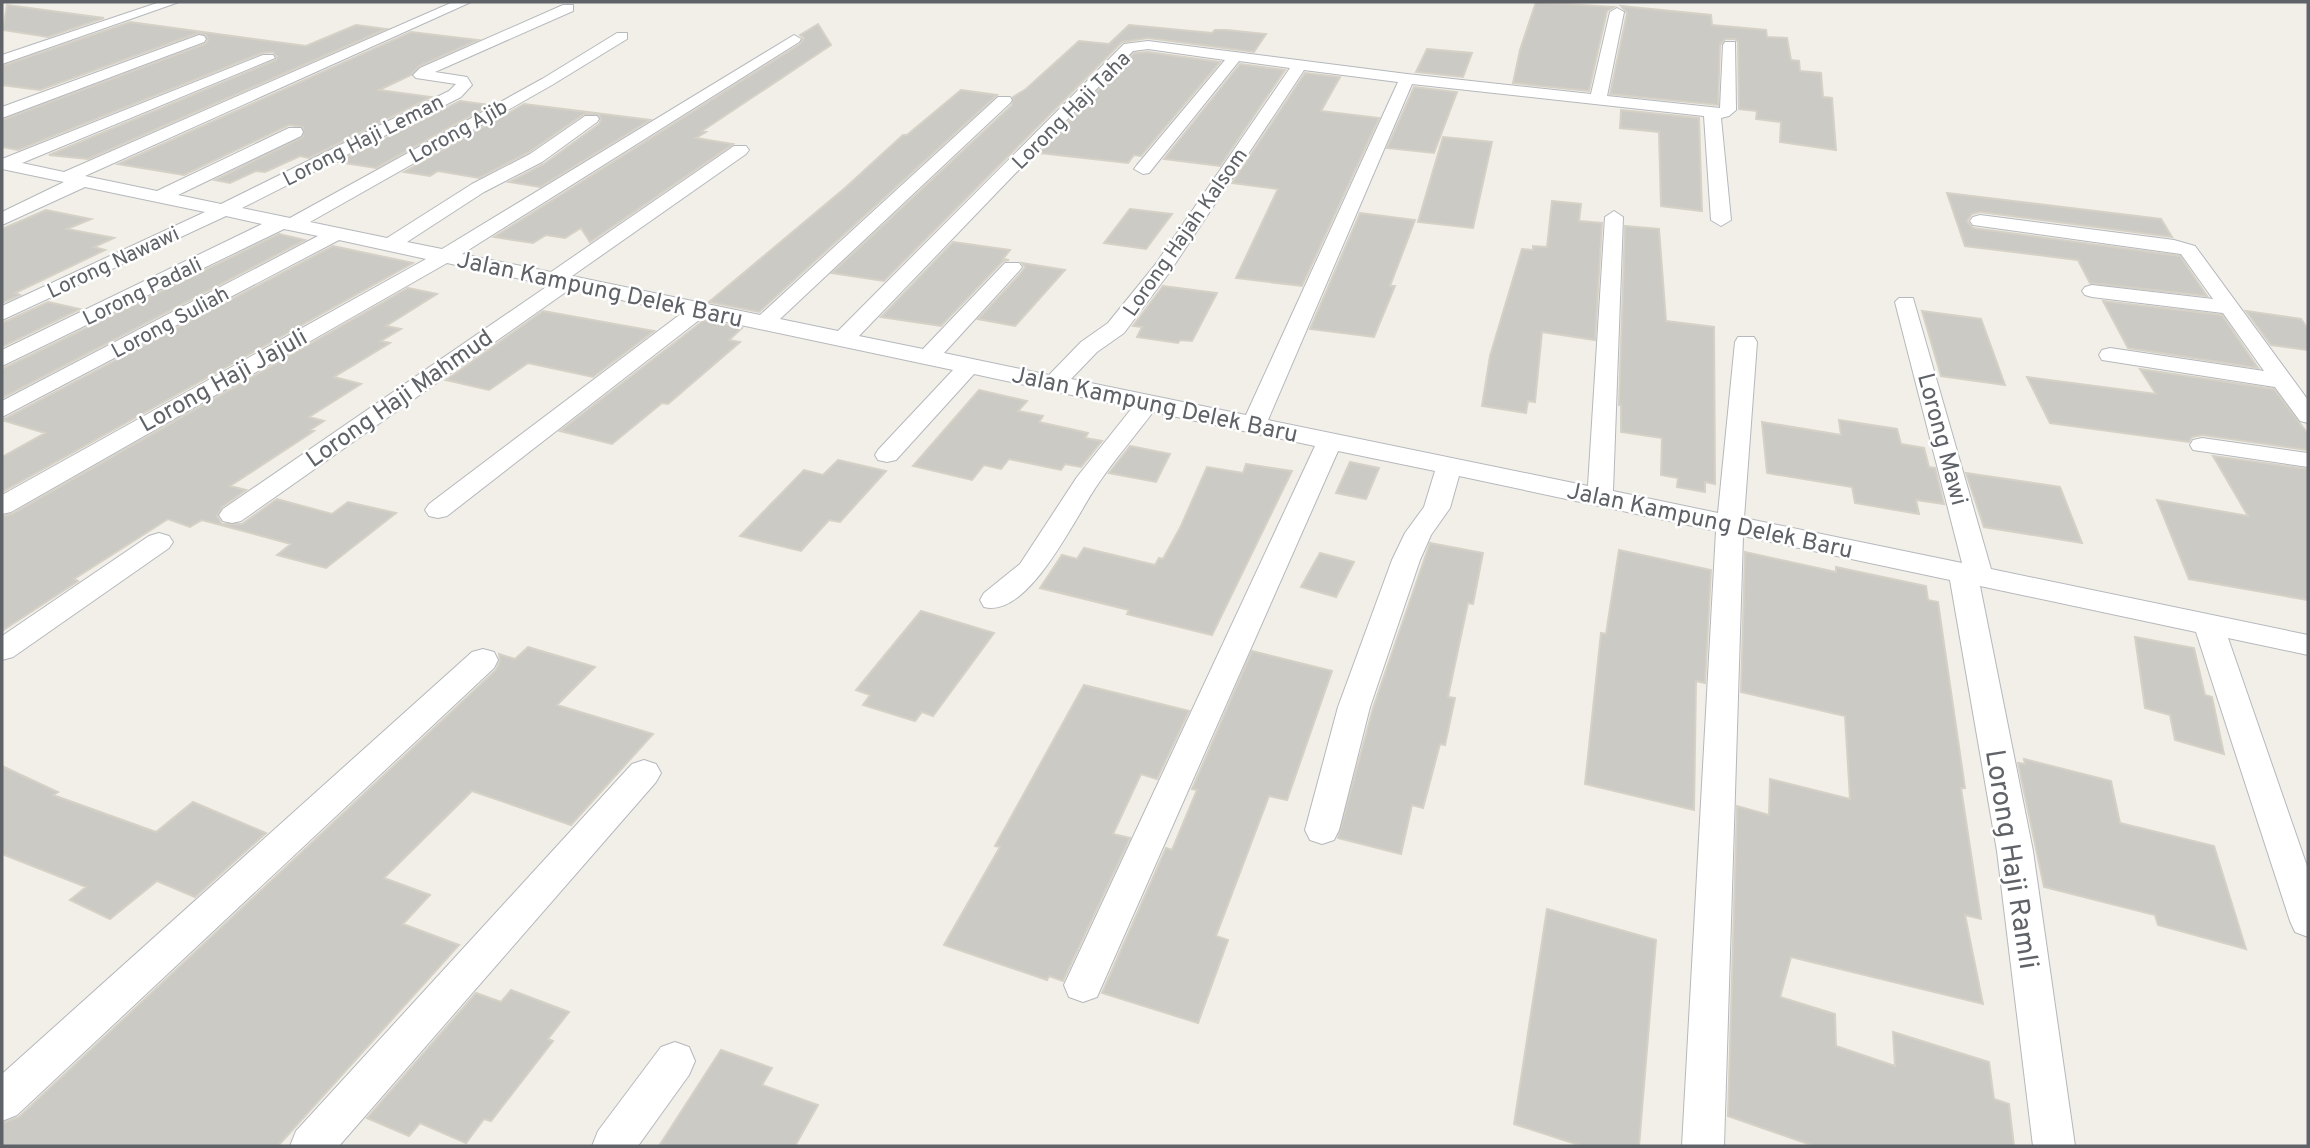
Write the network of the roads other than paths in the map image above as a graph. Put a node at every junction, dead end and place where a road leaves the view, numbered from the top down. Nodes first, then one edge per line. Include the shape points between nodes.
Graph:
1 (172, 2) edge
2 (464, 2) edge
3 (568, 8) dead end
4 (1617, 12) dead end
5 (80, 18) dead end
6 (112, 22) junction
7 (622, 36) dead end
8 (199, 39) dead end
9 (794, 39) dead end
10 (1730, 45) dead end
11 (1236, 56) junction
12 (268, 58) dead end
13 (2, 61) edge
14 (1299, 66) junction
15 (1407, 79) junction
16 (1004, 100) dead end
17 (1598, 100) junction
18 (1712, 112) junction
19 (2, 113) edge
20 (591, 119) dead end
21 (295, 132) dead end
22 (740, 150) dead end
23 (7, 168) edge
24 (1143, 169) dead end
25 (75, 179) junction
26 (159, 197) junction
27 (224, 210) junction
28 (1614, 217) dead end
29 (2, 219) edge
30 (1721, 220) dead end
31 (1980, 221) dead end
32 (288, 223) junction
33 (337, 234) junction
34 (390, 245) junction
35 (445, 256) junction
36 (1012, 267) dead end
37 (560, 280) junction
38 (2092, 291) dead end
39 (1906, 302) dead end
40 (2231, 308) junction
41 (700, 309) junction
42 (2, 314) edge
43 (764, 323) junction
44 (843, 339) junction
45 (1746, 342) dead end
46 (2110, 355) dead end
47 (928, 357) junction
48 (2, 359) edge
49 (969, 366) junction
50 (2283, 380) junction
51 (1054, 383) junction
52 (1148, 403) junction
53 (2, 410) edge
54 (2308, 416) edge
55 (1254, 425) junction
56 (1330, 441) junction
57 (2202, 445) dead end
58 (887, 455) dead end
59 (2308, 460) edge
60 (1449, 466) junction
61 (1600, 497) junction
62 (2, 506) edge
63 (439, 510) dead end
64 (232, 515) dead end
65 (1730, 524) junction
66 (159, 542) dead end
67 (1971, 575) junction
68 (995, 600) dead end
69 (2208, 624) junction
70 (2308, 645) edge
71 (2, 650) edge
72 (483, 660) dead end
73 (644, 773) dead end
74 (1322, 830) dead end
75 (2308, 920) edge
76 (1083, 985) dead end
77 (675, 1061) dead end
78 (2, 1101) edge
79 (311, 1146) edge
80 (613, 1146) edge
81 (1703, 1146) edge
82 (2054, 1146) edge

1 - 6 street
2 - 25 street
3 - 27 street, Lorong Haji Leman via 425,71 421,75 462,80 464,85
4 - 17 street
5 - 6 street
6 - 13 street
7 - 32 street, Lorong Ajib
8 - 19 street
9 - 35 street, Lorong Haji Jajuli
10 - 18 street via 1728,110
11 - 14 street, Lorong Haji Taha
11 - 24 street
11 - 44 street, Lorong Haji Taha via 1148,45 1129,47
12 - 23 street
14 - 15 street, Lorong Haji Taha
14 - 51 street, Lorong Hajah Kalsom via 1154,279 1116,328
15 - 17 street, Lorong Haji Taha
15 - 55 street
16 - 43 street
17 - 18 street, Lorong Haji Taha
18 - 30 street
20 - 34 street via 536,158 478,188
21 - 26 street
22 - 37 street, Lorong Haji Mahmud
23 - 25 street, Jalan Kampung Delek Baru
25 - 26 street, Jalan Kampung Delek Baru
25 - 29 street
26 - 27 street, Jalan Kampung Delek Baru
27 - 32 street, Jalan Kampung Delek Baru
27 - 42 street, Lorong Nawawi
28 - 61 street
31 - 40 street via 2188,250
32 - 33 street, Jalan Kampung Delek Baru
32 - 48 street, Lorong Padali
33 - 34 street, Jalan Kampung Delek Baru
33 - 53 street, Lorong Suliah
34 - 35 street, Jalan Kampung Delek Baru
35 - 37 street, Jalan Kampung Delek Baru
35 - 62 street, Lorong Haji Jajuli
36 - 47 street
37 - 41 street, Jalan Kampung Delek Baru
37 - 64 street, Lorong Haji Mahmud
38 - 40 street
39 - 67 street, Lorong Mawi
40 - 50 street
41 - 43 street, Jalan Kampung Delek Baru
41 - 63 street
43 - 44 street, Jalan Kampung Delek Baru
44 - 47 street, Jalan Kampung Delek Baru
45 - 65 street
46 - 50 street
47 - 49 street, Jalan Kampung Delek Baru
49 - 51 street, Jalan Kampung Delek Baru
49 - 58 street
50 - 54 street
51 - 52 street, Jalan Kampung Delek Baru
52 - 55 street, Jalan Kampung Delek Baru
52 - 68 street via 1086,482 1030,570
55 - 56 street, Jalan Kampung Delek Baru
56 - 60 street, Jalan Kampung Delek Baru
56 - 76 street
57 - 59 street
60 - 61 street, Jalan Kampung Delek Baru
60 - 74 street via 1437,508 1418,533 1406,560 1354,706
61 - 65 street, Jalan Kampung Delek Baru
65 - 67 street, Jalan Kampung Delek Baru
65 - 81 street
66 - 71 street
67 - 69 street, Jalan Kampung Delek Baru
67 - 82 street, Lorong Haji Ramli via 2015,851
69 - 70 street, Jalan Kampung Delek Baru
69 - 75 street
72 - 78 street
73 - 79 street
77 - 80 street

